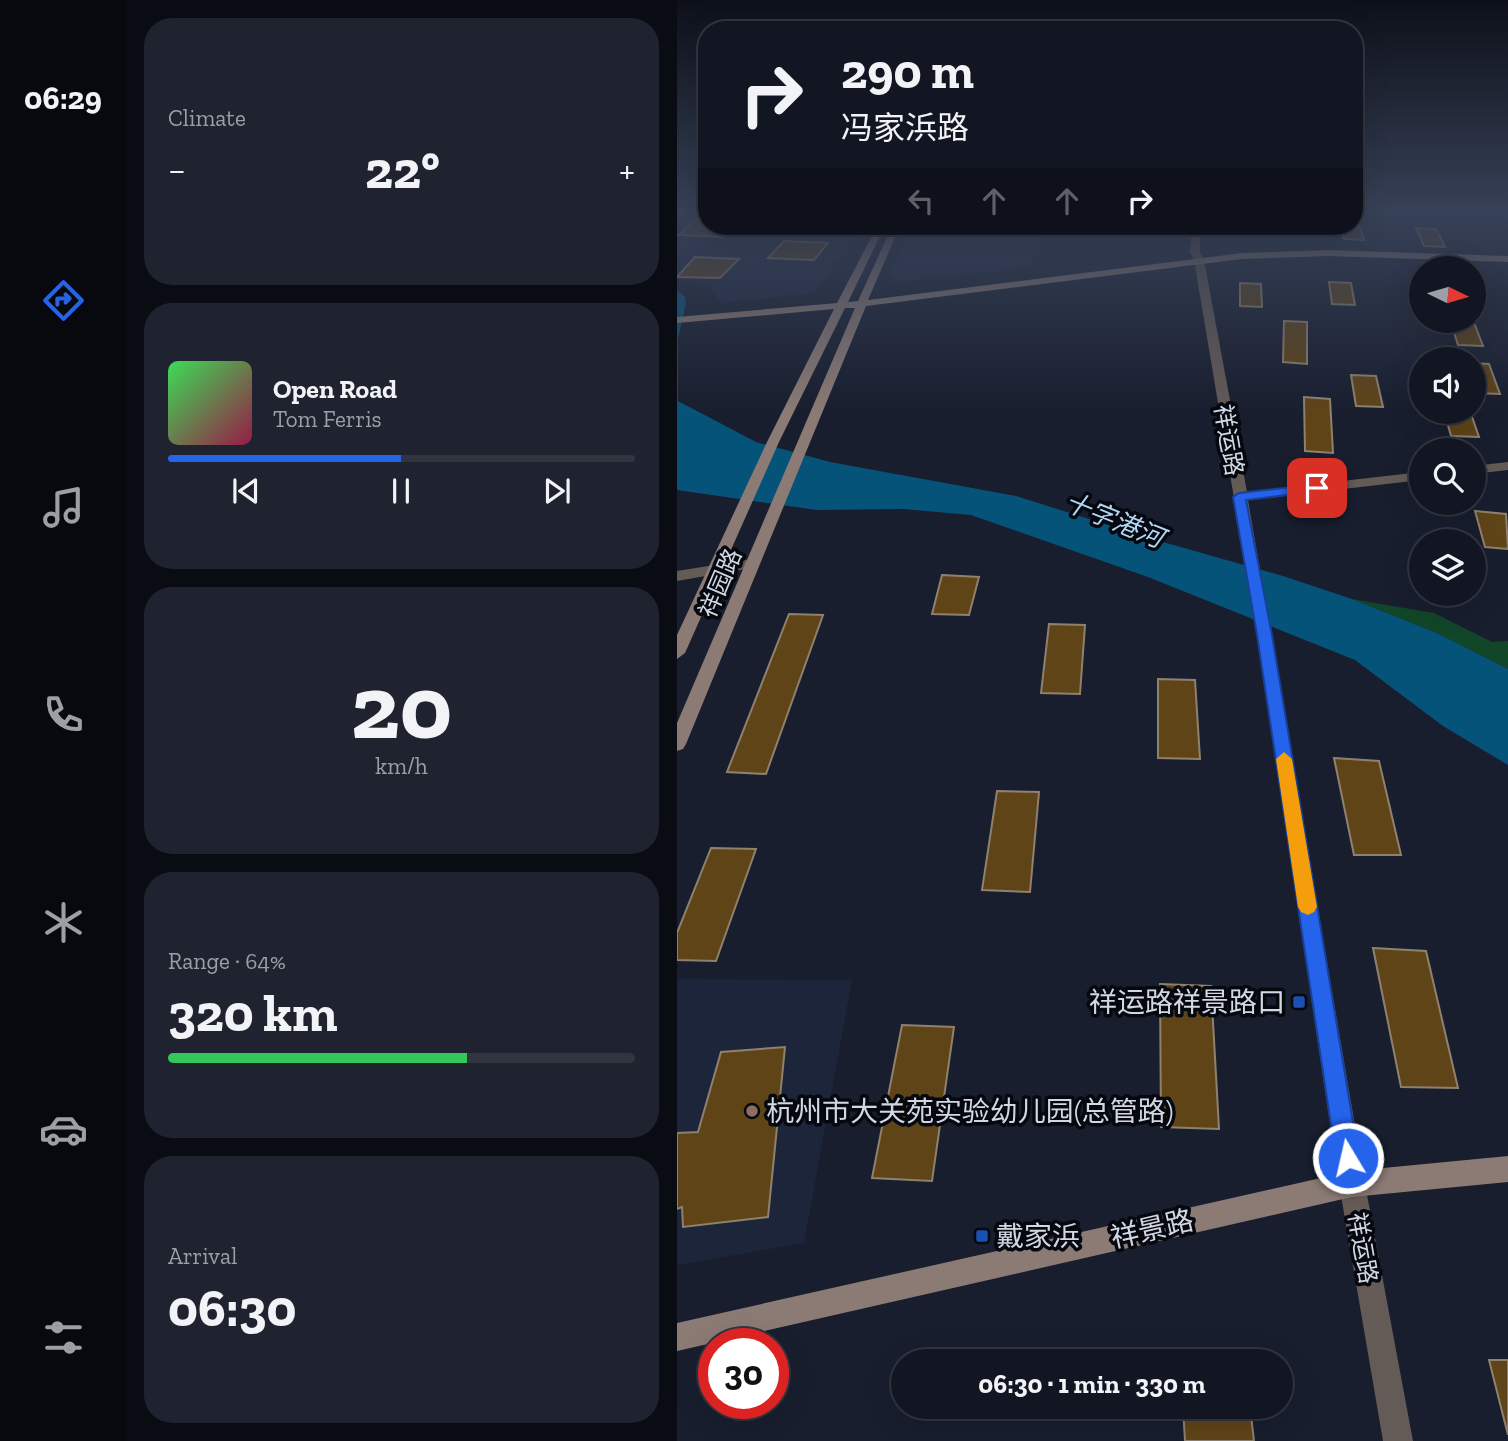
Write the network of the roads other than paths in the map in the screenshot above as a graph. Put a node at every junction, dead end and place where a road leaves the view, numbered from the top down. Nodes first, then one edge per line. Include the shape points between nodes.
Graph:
1 (853, 279) edge
2 (871, 279) edge
3 (1021, 279) edge
4 (1201, 279) edge
5 (864, 300) junction
6 (841, 302) junction
7 (677, 312) edge
8 (691, 315) junction
9 (677, 320) edge
10 (1508, 466) edge
11 (1486, 469) edge
12 (1409, 477) edge
13 (1239, 497) junction
14 (752, 564) junction
15 (715, 570) junction
16 (677, 576) edge
17 (677, 653) edge
18 (677, 744) edge
19 (1508, 1169) edge
20 (1352, 1184) junction
21 (677, 1337) edge
22 (1398, 1441) edge

1 - 6 street
2 - 5 street
3 - 5 street
4 - 13 street, 祥运路
5 - 6 street
5 - 14 street, 祥园路
6 - 8 street
6 - 15 street, 祥园路
7 - 8 street
8 - 9 street
10 - 11 street
12 - 13 street
13 - 20 street, 祥运路
14 - 15 street
14 - 18 street, 祥园路
15 - 16 street
15 - 17 street, 祥园路
19 - 20 street, 祥景路
20 - 21 street, 祥景路
20 - 22 street, 祥运路

